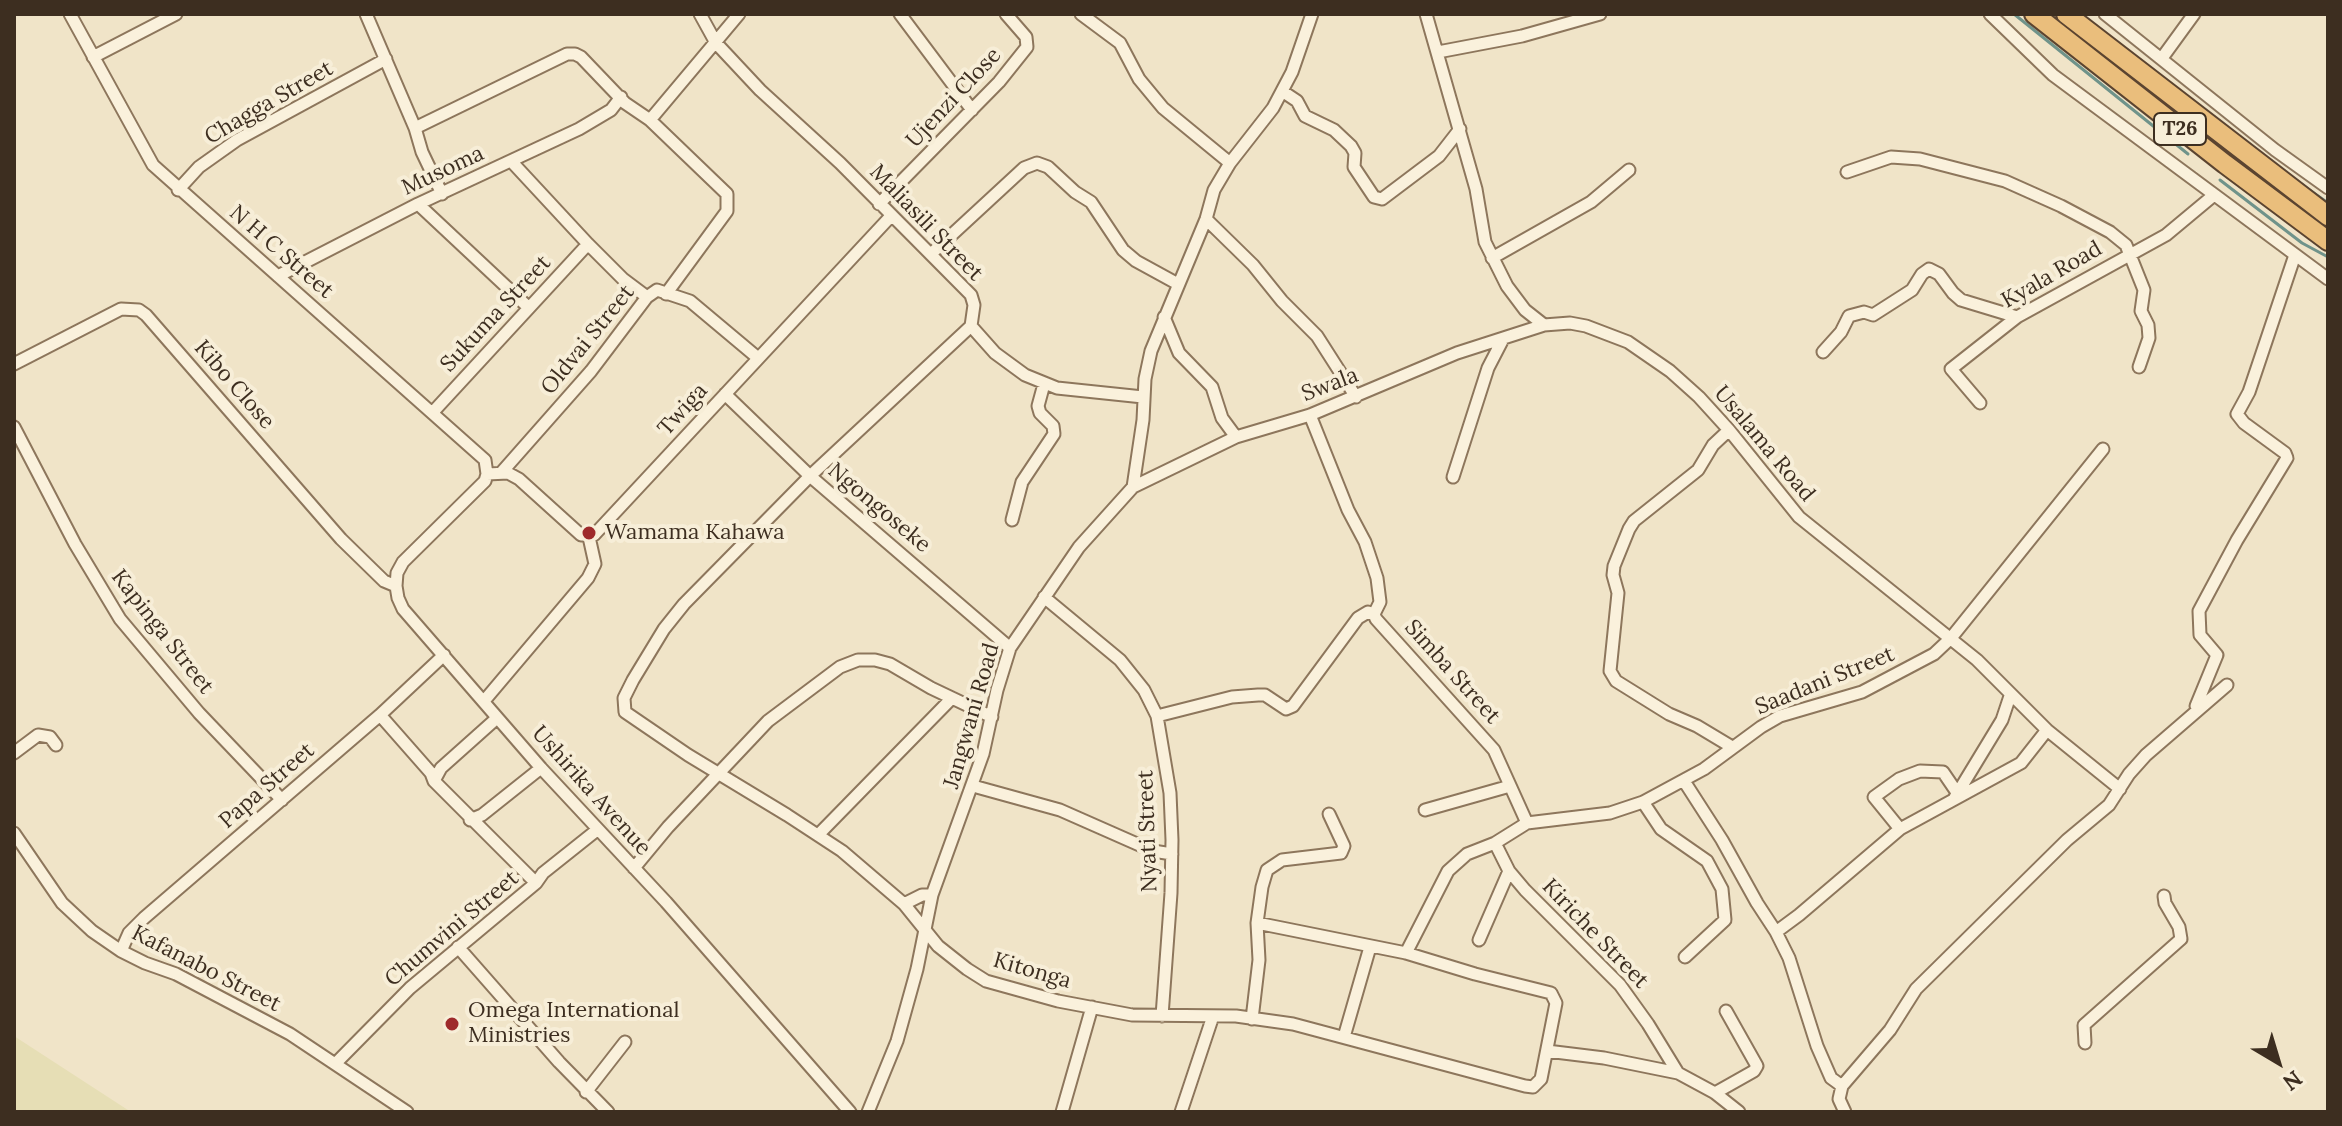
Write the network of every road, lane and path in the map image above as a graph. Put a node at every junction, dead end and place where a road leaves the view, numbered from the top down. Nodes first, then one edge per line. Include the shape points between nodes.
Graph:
1 (70, 14) edge
2 (176, 14) edge
3 (366, 14) edge
4 (700, 14) edge
5 (739, 14) edge
6 (900, 14) edge
7 (1006, 14) edge
8 (1081, 14) edge
9 (1312, 14) edge
10 (1426, 14) edge
11 (1600, 14) edge
12 (1990, 14) edge
13 (2034, 14) edge
14 (2066, 14) edge
15 (2105, 14) edge
16 (2194, 14) edge
17 (716, 43) junction
18 (1438, 52) junction
19 (93, 57) junction
20 (2162, 58) junction
21 (386, 59) junction
22 (1282, 91) junction
23 (621, 97) junction
24 (972, 110) junction
25 (650, 120) junction
26 (415, 128) junction
27 (1460, 129) junction
28 (511, 161) junction
29 (1230, 163) junction
30 (1629, 170) dead end
31 (1847, 172) dead end
32 (2328, 188) edge
33 (178, 190) junction
34 (442, 194) junction
35 (2214, 195) junction
36 (418, 204) junction
37 (879, 204) junction
38 (891, 216) junction
39 (2328, 216) edge
40 (1206, 219) junction
41 (2328, 241) edge
42 (588, 244) junction
43 (932, 253) junction
44 (2129, 253) junction
45 (2295, 255) junction
46 (1492, 258) junction
47 (278, 276) junction
48 (2328, 279) edge
49 (1178, 284) junction
50 (666, 294) junction
51 (647, 297) junction
52 (528, 307) junction
53 (1164, 317) junction
54 (2017, 317) junction
55 (1544, 325) junction
56 (971, 326) junction
57 (1503, 339) junction
58 (1823, 352) dead end
59 (758, 358) junction
60 (14, 364) edge
61 (2139, 367) dead end
62 (1044, 384) junction
63 (725, 394) junction
64 (1143, 397) junction
65 (1356, 397) junction
66 (1980, 403) dead end
67 (433, 412) junction
68 (1310, 415) junction
69 (14, 427) edge
70 (1729, 430) junction
71 (1236, 437) junction
72 (2103, 449) dead end
73 (501, 473) junction
74 (487, 474) junction
75 (810, 476) junction
76 (1453, 477) dead end
77 (1133, 487) junction
78 (1012, 520) dead end
79 (589, 537) junction
80 (396, 586) junction
81 (1394, 593) dead end
82 (1044, 597) junction
83 (1377, 608) junction
84 (1951, 638) junction
85 (1010, 648) junction
86 (444, 655) junction
87 (2227, 685) dead end
88 (2010, 696) junction
89 (952, 698) junction
90 (484, 701) junction
91 (2195, 710) junction
92 (380, 715) junction
93 (1157, 716) junction
94 (992, 717) junction
95 (497, 718) junction
96 (2047, 730) junction
97 (56, 745) dead end
98 (1732, 747) junction
99 (14, 753) edge
100 (541, 768) junction
101 (718, 773) junction
102 (434, 781) junction
103 (1684, 781) junction
104 (973, 786) junction
105 (1510, 786) junction
106 (2120, 789) junction
107 (1958, 794) junction
108 (282, 800) junction
109 (1643, 802) junction
110 (1948, 805) junction
111 (1425, 810) dead end
112 (1329, 814) dead end
113 (470, 820) junction
114 (1527, 823) junction
115 (1900, 829) junction
116 (597, 830) junction
117 (14, 833) edge
118 (819, 834) junction
119 (1495, 843) junction
120 (1172, 854) junction
121 (634, 868) junction
122 (1509, 871) junction
123 (536, 883) junction
124 (932, 895) junction
125 (2164, 896) dead end
126 (904, 904) junction
127 (1257, 923) junction
128 (925, 929) junction
129 (1776, 932) junction
130 (1479, 940) dead end
131 (458, 947) junction
132 (1370, 947) junction
133 (121, 951) junction
134 (1406, 953) junction
135 (1685, 957) dead end
136 (1092, 1007) junction
137 (1726, 1011) dead end
138 (1162, 1016) junction
139 (1213, 1016) junction
140 (1252, 1019) junction
141 (1344, 1037) junction
142 (625, 1042) dead end
143 (2085, 1043) dead end
144 (1547, 1051) junction
145 (336, 1063) junction
146 (1678, 1073) junction
147 (1842, 1086) junction
148 (586, 1092) junction
149 (1715, 1093) junction
150 (407, 1112) edge
151 (608, 1112) edge
152 (850, 1112) edge
153 (868, 1112) edge
154 (1062, 1112) edge
155 (1181, 1112) edge
156 (1739, 1112) edge
157 (1845, 1112) edge

1 - 19 street, N H C Street
2 - 19 street
3 - 21 street
4 - 17 street, Maliasili Street
5 - 17 street
6 - 24 street
7 - 24 street, Ujenzi Close via 1026,37 1027,47
8 - 29 street via 1120,43 1139,79 1163,108
9 - 22 street
10 - 18 street
11 - 18 street
12 - 35 street via 2053,75
13 - 41 highway, T26
14 - 39 highway, T26
15 - 20 street
16 - 20 street
17 - 25 street
17 - 37 street, Maliasili Street
18 - 27 street
19 - 33 street, N H C Street via 153,165
20 - 32 street
21 - 26 street
21 - 33 street, Chagga Street via 237,140
22 - 27 street via 1297,101 1305,116 1334,130 1351,146 1354,167 1374,197 1382,199 1439,156
22 - 29 street
23 - 25 street
23 - 26 street via 571,53
23 - 28 street, Musoma via 611,110 579,129
24 - 37 street, Ujenzi Close
25 - 50 street via 729,200 724,216
26 - 34 street
27 - 46 street
28 - 34 street, Musoma
28 - 42 street
29 - 40 street via 1214,190
30 - 46 street via 1591,202
31 - 44 street via 1903,157 2005,181 2110,232
33 - 47 street, N H C Street
34 - 36 street, Musoma
35 - 44 street, Kyala Road via 2166,235
35 - 45 street
36 - 47 street, Musoma
36 - 52 street
37 - 38 street, Maliasili Street
38 - 43 street, Maliasili Street
38 - 59 street, Twiga
40 - 49 street
40 - 65 street via 1317,336
42 - 51 street
42 - 52 street, Sukuma Street
43 - 49 street via 1024,168 1037,163 1091,202 1123,250
43 - 56 street, Maliasili Street via 971,295
44 - 54 street, Kyala Road
44 - 61 street via 2144,290 2141,311 2149,331
45 - 48 street
45 - 91 street via 2237,414 2287,458 2199,611 2200,635 2217,655
46 - 55 street via 1518,301
47 - 67 street, N H C Street
49 - 53 street
50 - 51 street, Oldvai Street via 657,290
50 - 59 street, Oldvai Street via 690,301
51 - 73 street, Oldvai Street via 591,371
52 - 67 street, Sukuma Street
53 - 64 street
53 - 71 street via 1179,353 1212,387 1222,418
54 - 58 street via 1961,300 1929,269 1912,290 1873,315 1849,316
54 - 66 street, Kyala Road via 1951,369
55 - 57 street, Swala
55 - 70 street, Usalama Road via 1586,326 1628,342 1670,371
56 - 62 street via 995,353
56 - 75 street, Kitonga
57 - 65 street, Swala
57 - 76 street via 1488,368
59 - 63 street, Twiga
60 - 80 street, Kibo Close via 121,309 139,310 341,539
62 - 64 street
62 - 78 street via 1038,406 1054,434 1022,482
63 - 75 street, Ngongoseke
63 - 79 street, Twiga
64 - 77 street
65 - 68 street, Swala
67 - 74 street, N H C Street via 480,453
68 - 71 street, Swala
68 - 83 street, Simba Street via 1365,542 1377,578
69 - 108 street, Kapinga Street via 120,619
70 - 84 street, Usalama Road via 1799,517
70 - 98 street via 1698,470 1629,529 1614,566 1618,593 1610,671 1616,681
71 - 77 street, Swala
72 - 84 street, Saadani Street
73 - 74 street
73 - 79 street via 519,479
74 - 80 street via 476,492 403,562
75 - 85 street, Ngongoseke
75 - 101 street, Kitonga via 684,604 624,698 625,712
77 - 82 street, Jangwani Road via 1079,547
79 - 90 street via 595,564 588,578
80 - 86 street, Ushirika Avenue via 403,609
81 - 83 street
82 - 85 street, Jangwani Road
82 - 93 street, Nyati Street via 1120,660
83 - 93 street via 1358,618 1293,706 1286,709 1258,695
83 - 105 street, Simba Street via 1380,623 1494,750
84 - 88 street, Usalama Road
84 - 98 street, Saadani Street via 1897,675 1862,692 1780,716
85 - 94 street, Jangwani Road
86 - 90 street, Ushirika Avenue
86 - 92 street, Papa Street
87 - 91 street
88 - 96 street, Usalama Road
88 - 107 street via 2002,720
89 - 94 street
89 - 101 street via 890,664 858,660 827,675 768,721
89 - 118 street
90 - 95 street, Ushirika Avenue
91 - 106 street via 2146,755
92 - 102 street
92 - 108 street, Papa Street
93 - 120 street, Nyati Street via 1170,793
94 - 104 street, Jangwani Road
95 - 100 street, Ushirika Avenue
95 - 102 street via 441,768
96 - 106 street, Usalama Road
96 - 110 street via 2021,763
97 - 99 street via 50,737 38,735
98 - 103 street, Saadani Street
100 - 113 street
100 - 116 street, Ushirika Avenue
101 - 118 street, Kitonga
101 - 121 street
102 - 113 street
103 - 109 street, Saadani Street
103 - 129 street
104 - 120 street via 1060,810 1153,851
104 - 124 street, Jangwani Road
105 - 111 street
105 - 114 street, Simba Street
106 - 147 street via 1916,989 1890,1030
107 - 110 street
107 - 115 street via 1943,772 1920,771 1899,779 1874,797
108 - 133 street, Papa Street via 144,918
109 - 114 street, Saadani Street via 1610,813
109 - 135 street via 1661,829 1707,861 1722,889 1725,920
110 - 115 street
112 - 127 street via 1344,846 1341,853 1271,865
113 - 123 street
114 - 119 street, Saadani Street
115 - 129 street
116 - 121 street, Ushirika Avenue
116 - 123 street, Chumvini Street
117 - 133 street, Kafanabo Street via 62,903
118 - 126 street, Kitonga
119 - 122 street, Kiriche Street
119 - 134 street, Saadani Street via 1467,854 1448,871
120 - 138 street, Nyati Street
121 - 152 street, Ushirika Avenue
122 - 130 street
122 - 146 street, Kiriche Street via 1620,985
123 - 131 street, Chumvini Street
124 - 126 street
124 - 128 street, Jangwani Road
125 - 143 street via 2181,939 2084,1025
126 - 128 street, Kitonga
127 - 132 street, Kitonga
127 - 140 street
128 - 136 street, Kitonga via 951,957 986,981
128 - 153 street, Jangwani Road via 897,1041
129 - 147 street via 1817,1046 1831,1078
131 - 145 street, Chumvini Street
131 - 148 street
132 - 134 street, Kitonga
132 - 141 street
133 - 145 street, Kafanabo Street via 176,974
134 - 144 street, Kitonga via 1551,993 1556,1003
136 - 138 street, Kitonga
136 - 154 street
137 - 149 street via 1757,1066
138 - 139 street, Kitonga
139 - 140 street, Kitonga
139 - 155 street
140 - 141 street, Kitonga
141 - 144 street, Kitonga via 1533,1087 1541,1079
142 - 148 street
144 - 146 street
145 - 150 street, Kafanabo Street
146 - 149 street
147 - 157 street via 1839,1099
148 - 151 street
149 - 156 street

